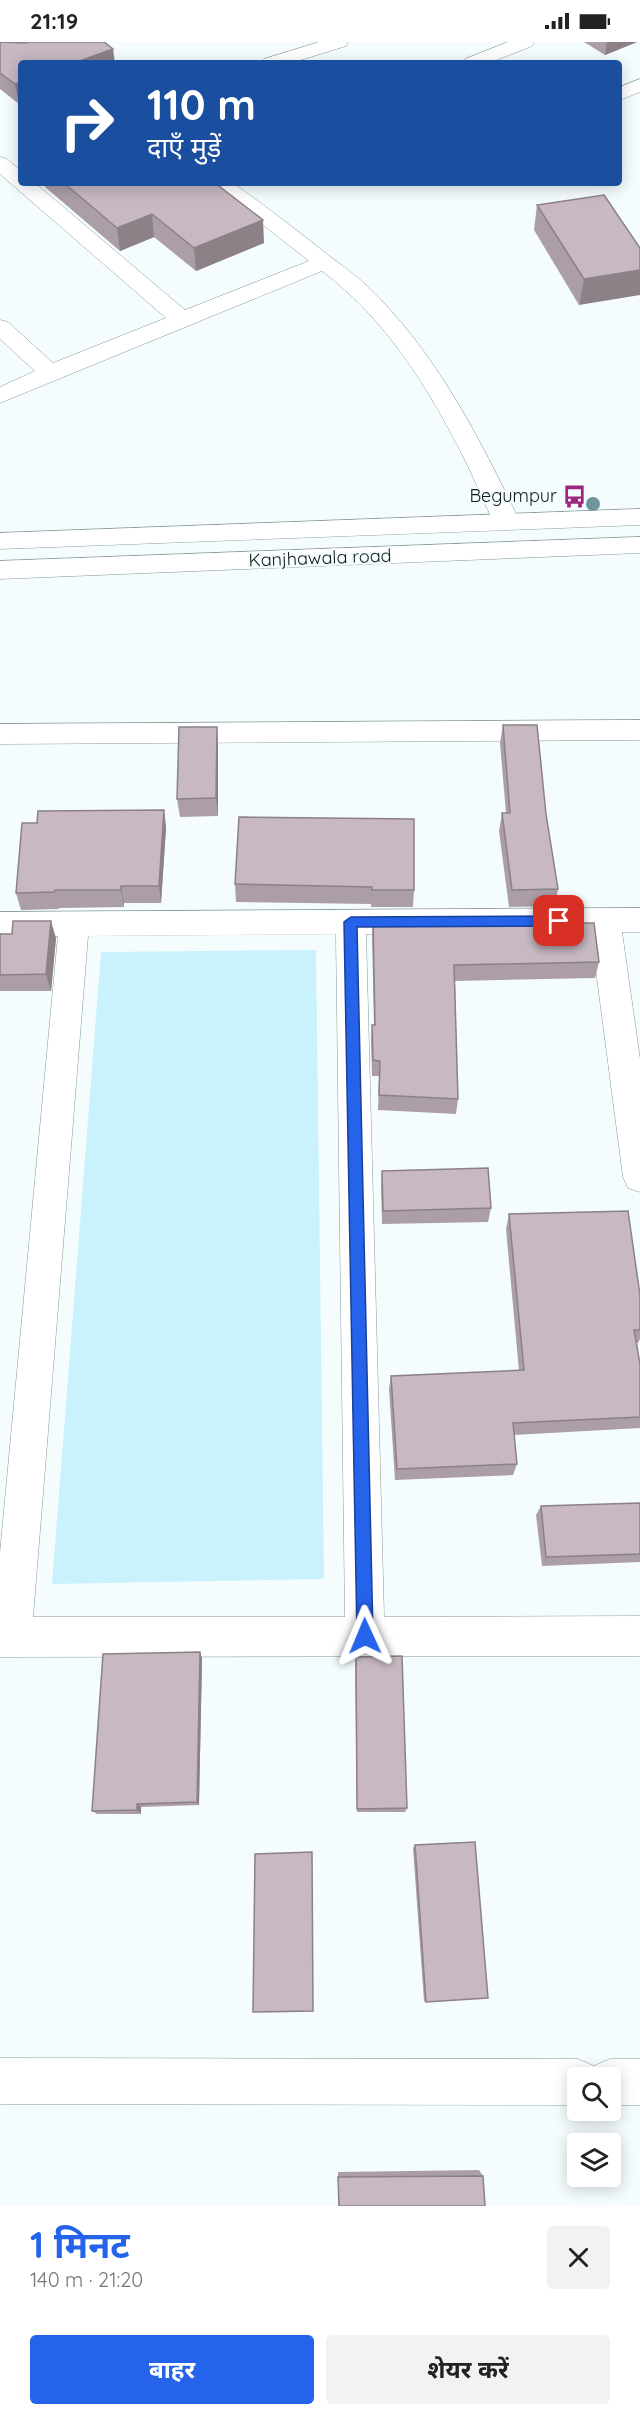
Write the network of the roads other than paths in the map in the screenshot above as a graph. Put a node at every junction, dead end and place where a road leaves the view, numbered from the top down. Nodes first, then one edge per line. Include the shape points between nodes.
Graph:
1 (267, 42) edge
2 (339, 42) edge
3 (525, 42) edge
4 (282, 60) edge
5 (290, 60) edge
6 (480, 60) edge
7 (640, 85) edge
8 (622, 93) edge
9 (0, 164) edge
10 (18, 179) edge
11 (27, 186) edge
12 (224, 186) edge
13 (324, 262) junction
14 (181, 319) junction
15 (0, 327) edge
16 (50, 373) junction
17 (0, 396) edge
18 (640, 517) edge
19 (507, 522) junction
20 (0, 541) edge
21 (640, 545) edge
22 (0, 570) edge
23 (640, 730) edge
24 (0, 734) edge
25 (640, 920) edge
26 (605, 921) junction
27 (351, 922) junction
28 (0, 924) edge
29 (74, 924) junction
30 (640, 1177) edge
31 (365, 1636) junction
32 (640, 1636) edge
33 (6, 1637) edge
34 (0, 2082) edge
35 (567, 2082) edge
36 (621, 2082) edge
37 (640, 2082) edge

1 - 4 street
2 - 5 street
3 - 6 street
7 - 8 street
9 - 10 street
11 - 14 street
12 - 13 street
13 - 14 street
13 - 19 street via 360,291 417,358 473,451
14 - 16 street
15 - 16 street
16 - 17 street
18 - 19 street, Kanjhawala road
19 - 20 street, Kanjhawala road
21 - 22 street, Kanjhawala road
23 - 24 street
25 - 26 street
26 - 27 street
26 - 30 street
27 - 29 street
27 - 31 street
28 - 29 street
29 - 33 street
31 - 32 street
31 - 33 street
34 - 35 street
36 - 37 street

